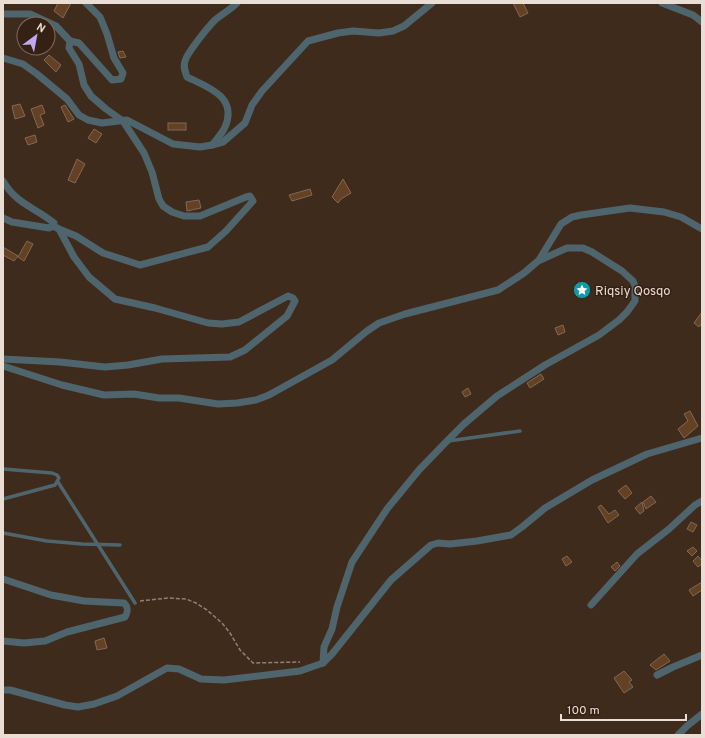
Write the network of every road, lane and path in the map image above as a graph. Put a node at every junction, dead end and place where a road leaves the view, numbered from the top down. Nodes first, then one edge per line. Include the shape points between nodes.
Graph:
1 (86, 3) edge
2 (237, 3) edge
3 (432, 3) edge
4 (662, 3) edge
5 (3, 14) edge
6 (702, 22) edge
7 (70, 41) junction
8 (3, 58) edge
9 (123, 121) junction
10 (212, 145) junction
11 (3, 180) edge
12 (3, 218) edge
13 (56, 228) junction
14 (702, 229) edge
15 (538, 261) junction
16 (3, 359) edge
17 (3, 366) edge
18 (520, 431) dead end
19 (702, 438) edge
20 (447, 441) junction
21 (3, 469) edge
22 (58, 482) junction
23 (3, 499) edge
24 (702, 501) edge
25 (3, 533) edge
26 (97, 544) junction
27 (120, 545) dead end
28 (3, 579) edge
29 (136, 603) joint
30 (591, 605) dead end
31 (3, 641) edge
32 (702, 654) edge
33 (305, 662) dead end
34 (323, 663) junction
35 (657, 675) dead end
36 (3, 690) edge
37 (702, 714) edge
38 (678, 735) edge

1 - 7 street via 100,17 108,34 114,58 123,73 121,79 112,80 79,43
2 - 10 street via 214,21 185,60 184,70 187,77 216,91 228,108 225,128
3 - 10 street via 404,26 393,31 353,31 308,41 262,90 252,104 245,123 223,142
4 - 6 street via 693,15
5 - 7 street via 30,14 56,26
7 - 9 street via 69,48 79,64 84,85 91,96
8 - 9 street via 23,64 37,74 67,99 79,115 88,120 102,123
9 - 10 street via 127,120 173,144 200,147
9 - 13 street via 144,153 159,199 163,206 172,212 184,216 200,216 246,197 250,196 253,201 226,232 208,247 140,265 103,253 76,236
11 - 13 street via 14,196 46,216
12 - 13 street via 12,222
13 - 16 street via 89,277 115,299 208,323 222,324 239,322 288,296 293,298 294,305 286,316 245,350 230,357 162,359 105,367
14 - 15 street via 681,217 664,212 630,208 581,215 561,224
15 - 17 street via 498,290 379,323 332,360 256,400 218,404 134,394 104,395
15 - 20 street via 567,248 583,248 622,271 633,282 635,301 610,328 497,396
18 - 20 lane
19 - 34 street via 646,454 592,480 545,508 511,535 431,545 391,580
20 - 34 street via 387,509 352,562 324,647
21 - 22 lane via 52,473 59,478
22 - 23 lane via 55,486
22 - 26 lane
24 - 30 street via 637,554
25 - 26 lane via 47,541
26 - 27 lane
26 - 29 lane
28 - 31 street via 51,596 124,603 128,612 125,617 67,632 45,641
29 - 33 path via 143,600 186,599 208,610 222,623 240,650 253,663
32 - 35 street
34 - 36 street via 300,671 224,680 201,679 179,669 167,668 117,696 78,707
37 - 38 street

